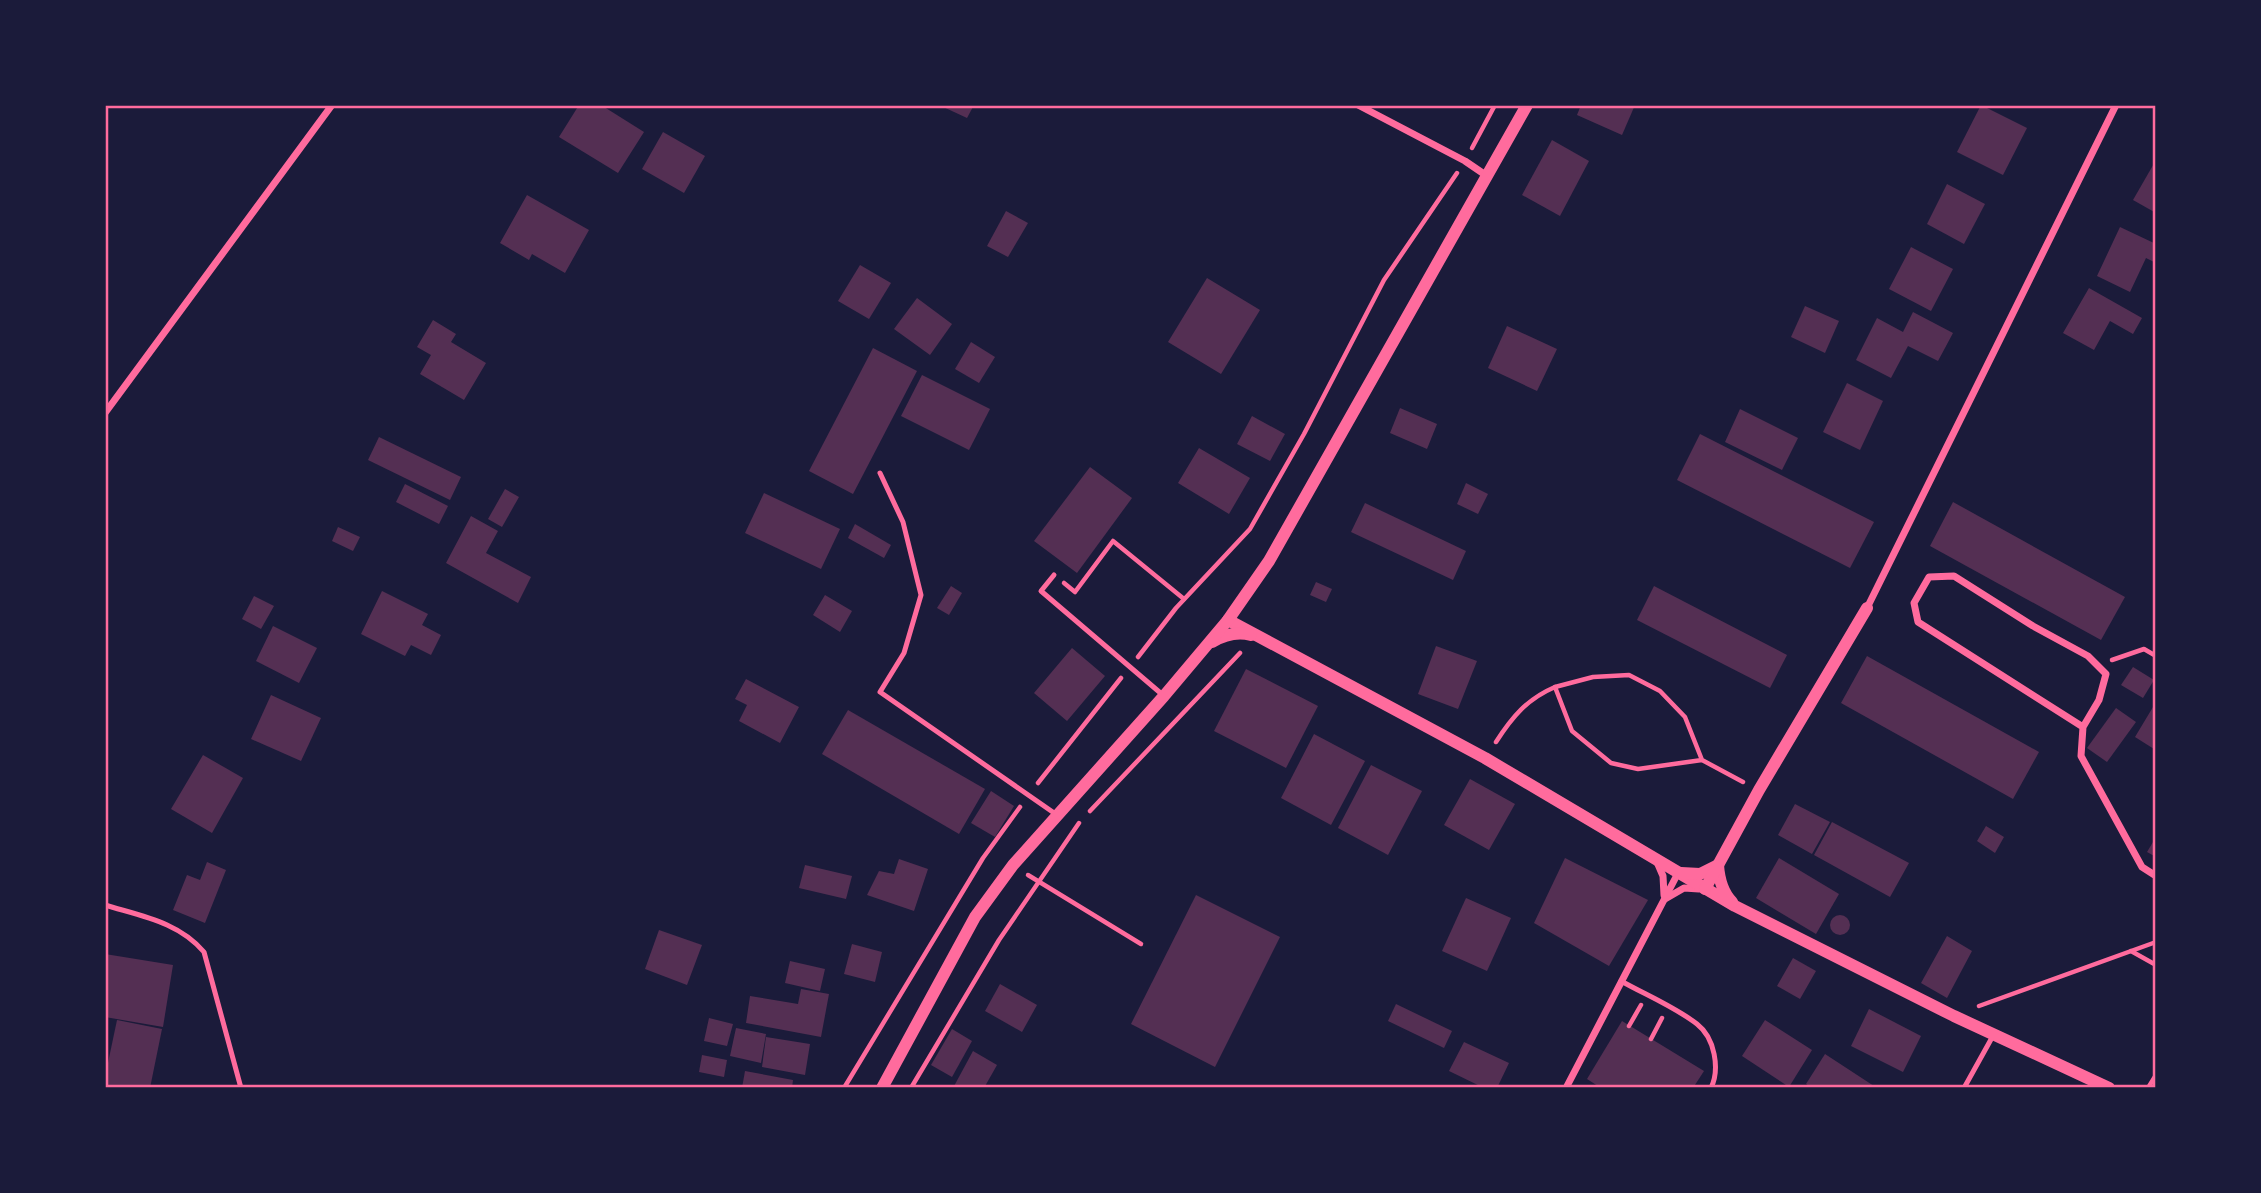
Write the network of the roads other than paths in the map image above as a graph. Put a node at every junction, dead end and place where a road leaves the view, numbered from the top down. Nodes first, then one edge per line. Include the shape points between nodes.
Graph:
1 (332, 105) edge
2 (1357, 105) edge
3 (1527, 105) edge
4 (2116, 105) edge
5 (1488, 177) junction
6 (105, 413) edge
7 (880, 473) dead end
8 (1054, 575) road end
9 (1243, 598) junction
10 (1867, 608) joint
11 (1228, 620) junction
12 (1255, 636) junction
13 (1206, 646) junction
14 (1164, 696) junction
15 (2083, 727) junction
16 (1057, 815) junction
17 (1654, 857) junction
18 (1718, 865) junction
19 (1678, 873) junction
20 (2156, 876) edge
21 (1705, 889) junction
22 (1664, 899) junction
23 (105, 905) edge
24 (1735, 906) junction
25 (1622, 981) junction
26 (1994, 1034) junction
27 (241, 1088) edge
28 (882, 1088) edge
29 (1566, 1088) edge
30 (1711, 1088) edge
31 (1964, 1088) edge
32 (2109, 1088) edge

1 - 6 street
2 - 5 street
3 - 5 street
4 - 10 street
5 - 9 street via 1269,561
7 - 16 lane via 903,522 922,595 904,653 880,692
8 - 14 lane via 1041,591
9 - 11 street
9 - 12 street via 1243,617
10 - 18 street
11 - 12 street
11 - 13 street
12 - 13 street via 1242,632 1222,636
12 - 17 street via 1485,758
13 - 14 street
14 - 16 street
15 - 15 street via 1918,622 1914,603 1929,577 1954,576 2088,656 2106,674 2099,700
15 - 20 street via 2081,757 2142,867
16 - 28 street via 1013,864 975,917
17 - 19 street
17 - 22 street via 1663,876
18 - 19 street via 1700,874
18 - 21 street
18 - 24 street via 1725,895
19 - 21 street
19 - 22 street
21 - 22 street via 1684,888
21 - 24 street
22 - 25 street
23 - 27 lane via 168,924 204,952
24 - 26 street
25 - 29 street
25 - 30 lane via 1700,1025 1716,1058
26 - 31 lane
26 - 32 street

